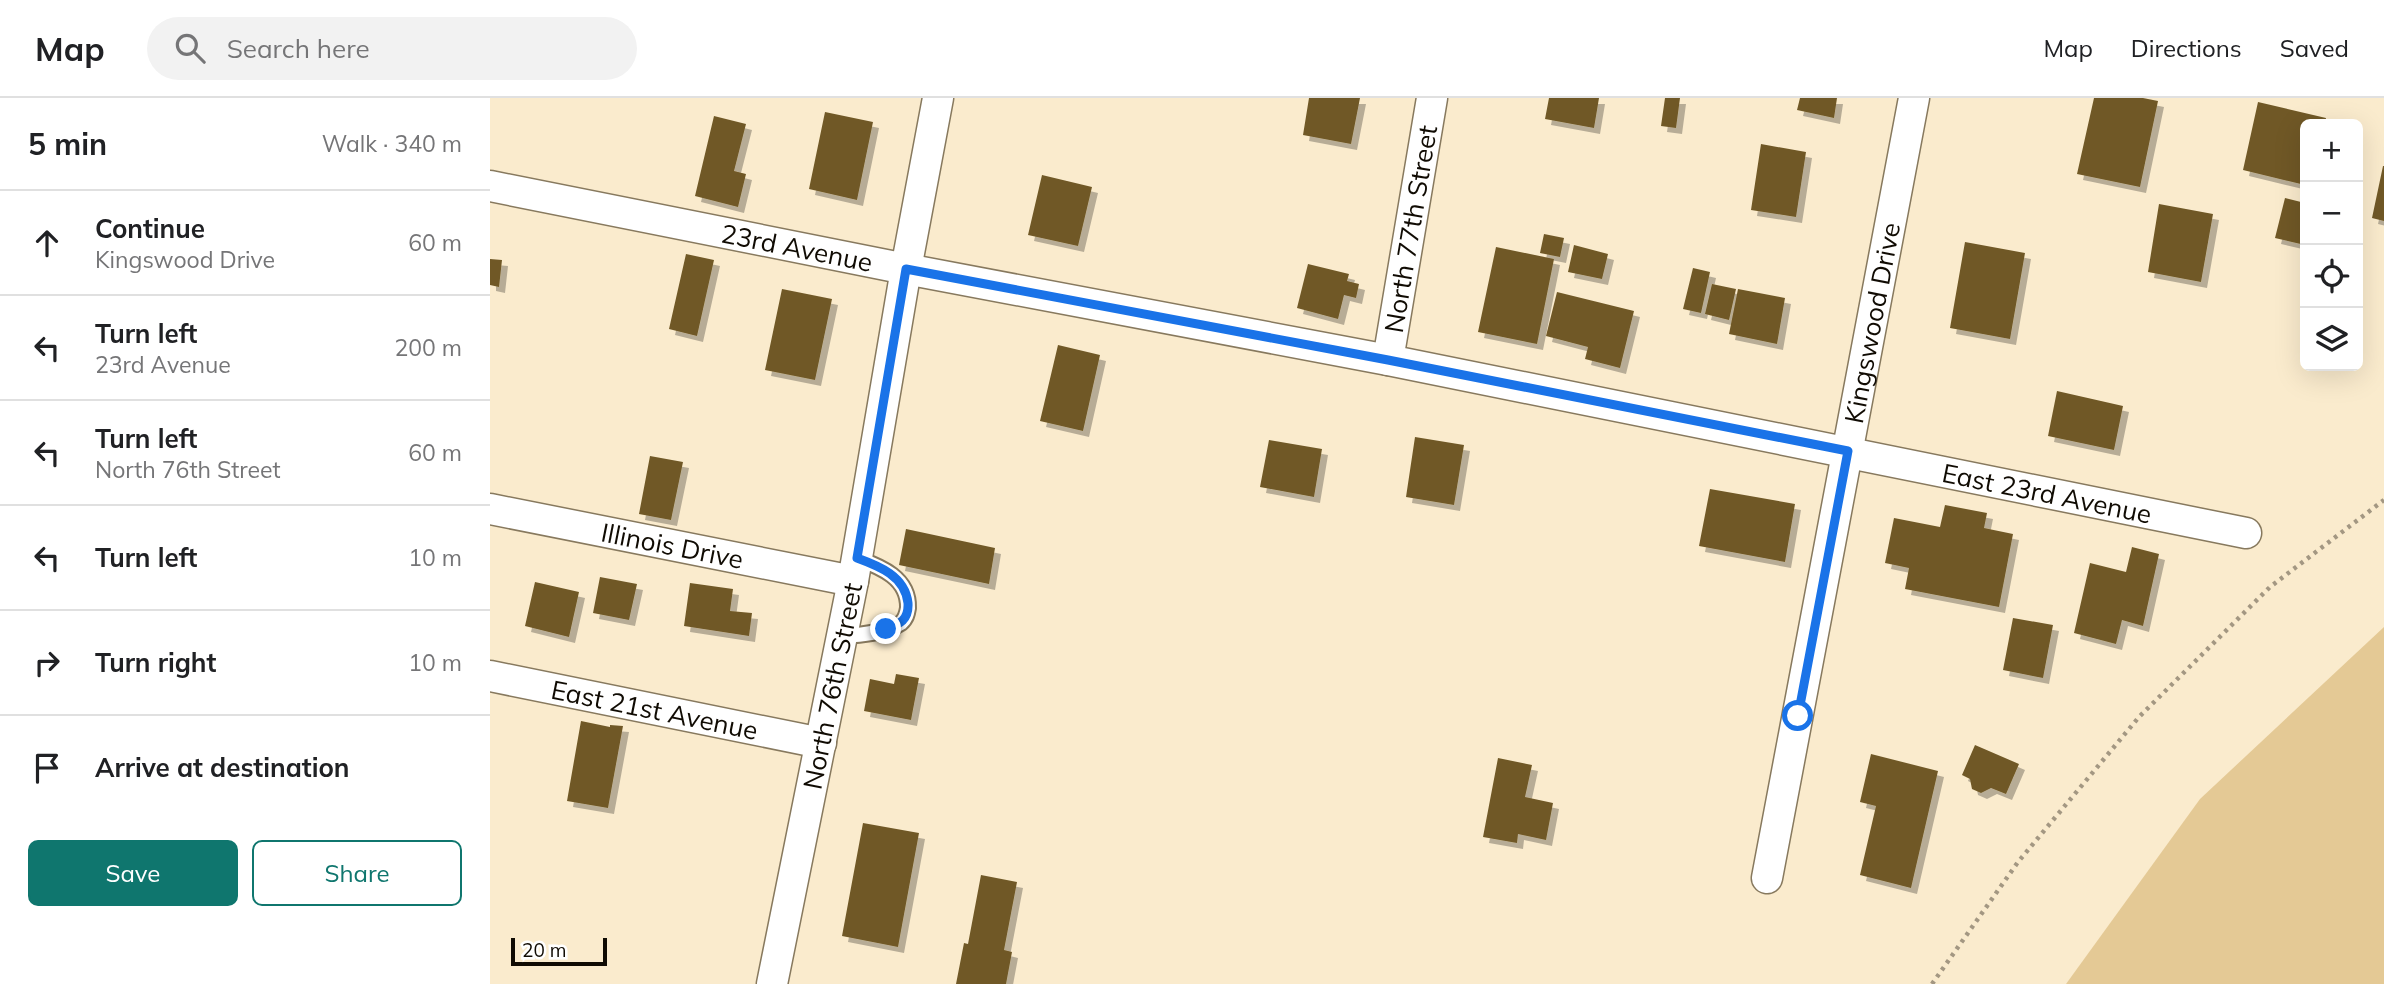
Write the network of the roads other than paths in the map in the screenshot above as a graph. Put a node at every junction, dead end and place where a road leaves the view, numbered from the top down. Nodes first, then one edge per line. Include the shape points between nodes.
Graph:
1 (938, 98) edge
2 (1432, 98) edge
3 (1914, 98) edge
4 (490, 186) edge
5 (906, 269) junction
6 (1388, 360) junction
7 (1848, 451) junction
8 (490, 509) edge
9 (2246, 534) dead end
10 (855, 570) junction
11 (842, 636) junction
12 (490, 676) edge
13 (821, 743) junction
14 (1767, 877) dead end
15 (772, 984) edge

1 - 5 street, North 76th Street
2 - 6 street, North 77th Street
3 - 7 street, Kingswood Drive
4 - 5 street, 23rd Avenue
5 - 6 street, 23rd Avenue
5 - 10 street, North 76th Street
6 - 7 street, 23rd Avenue
7 - 9 street, East 23rd Avenue
7 - 14 street, Kingswood Drive
8 - 10 street, Illinois Drive
10 - 11 street, North 76th Street
10 - 11 lane via 874,565 898,580 906,591 906,618 886,629
11 - 13 street, North 76th Street
12 - 13 street, East 21st Avenue
13 - 15 street, North 76th Street

